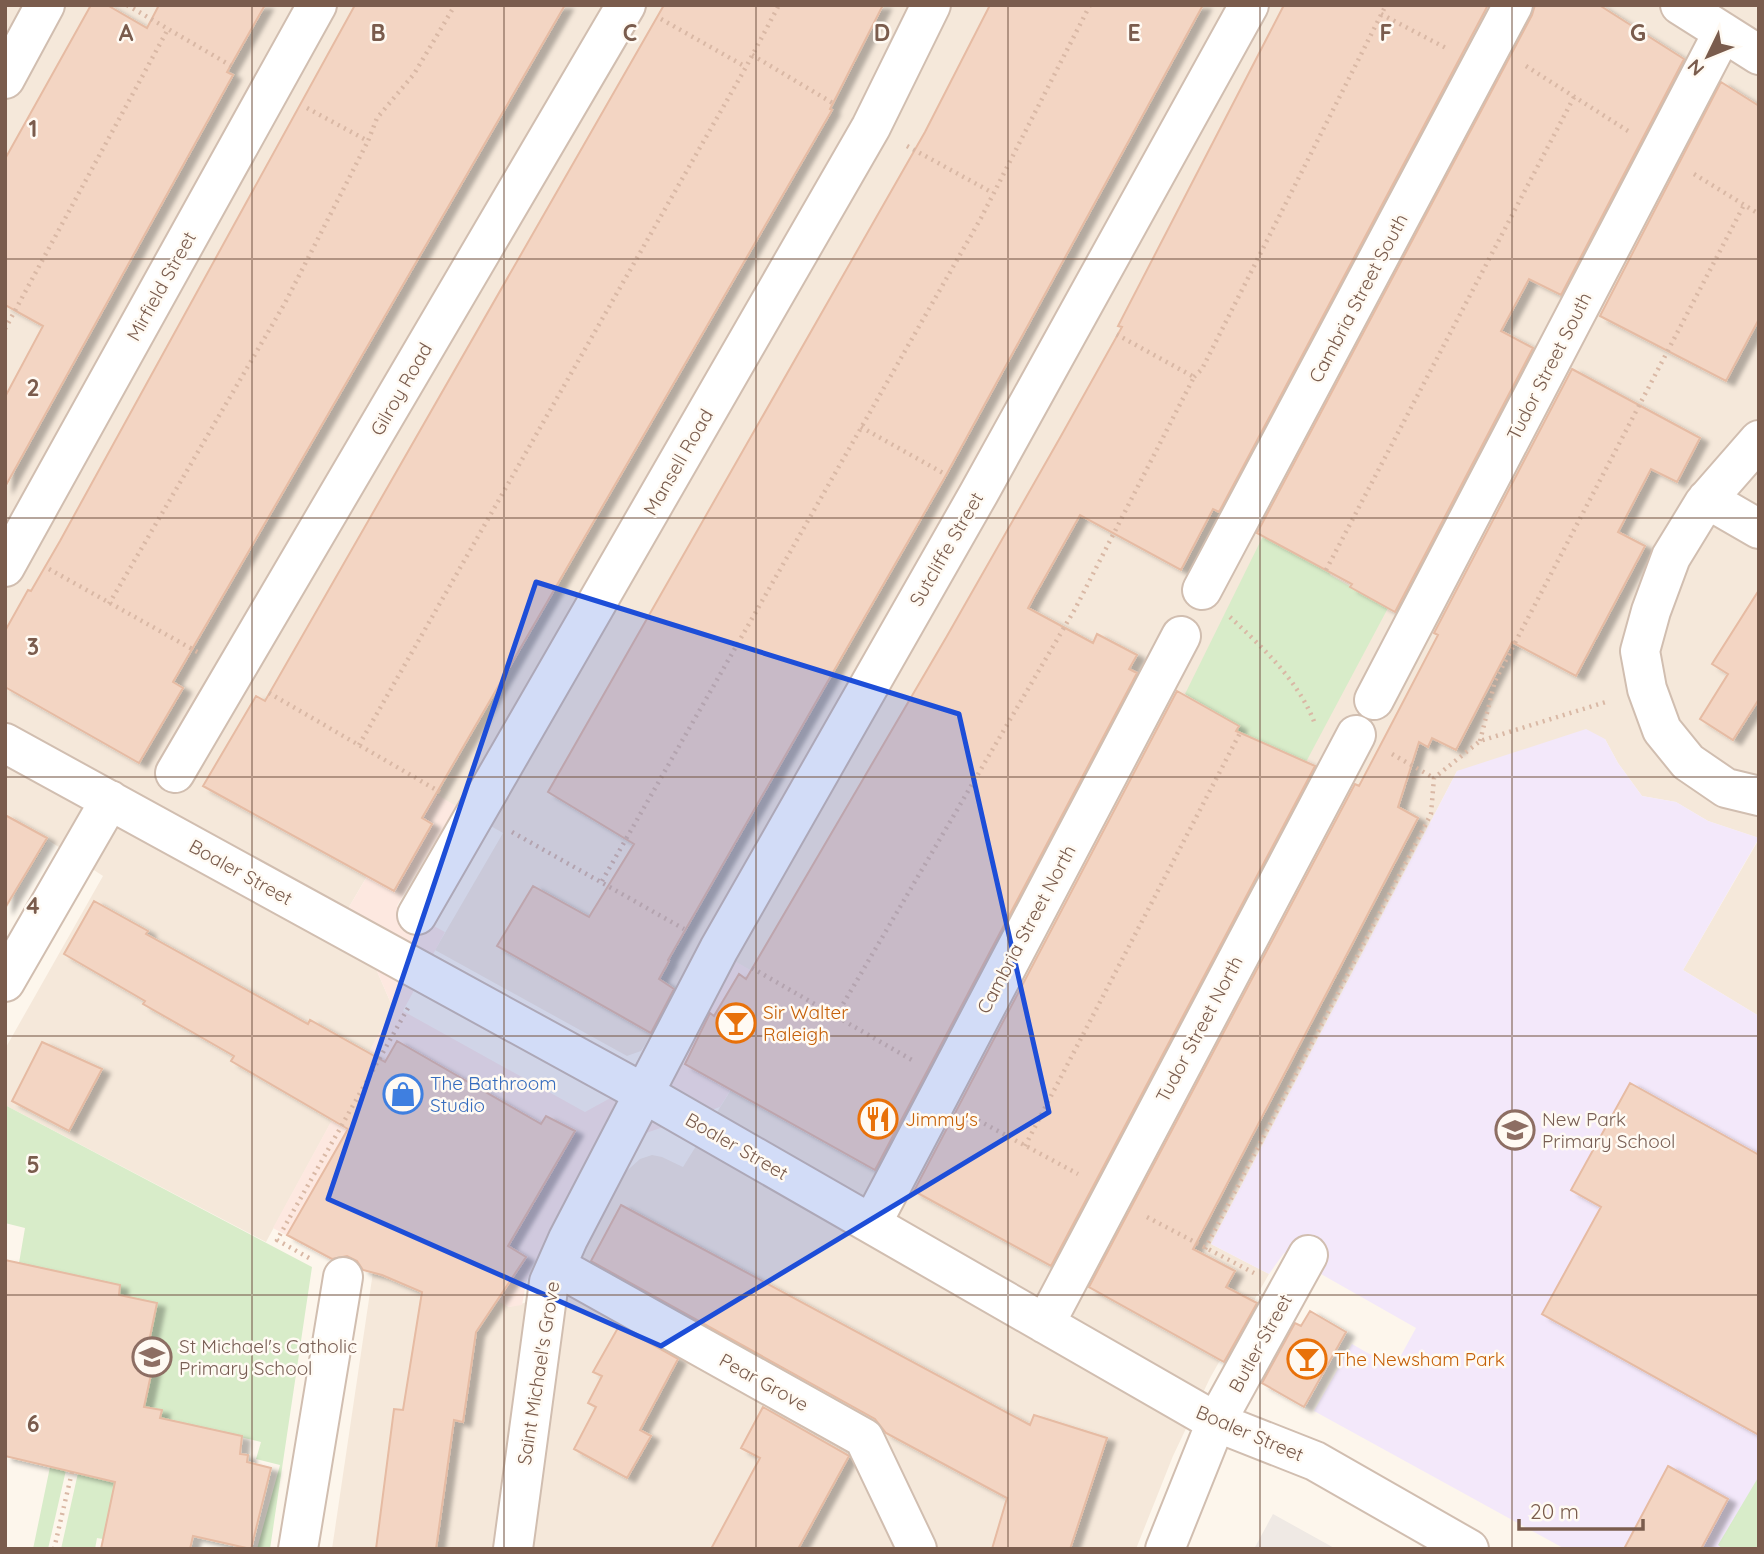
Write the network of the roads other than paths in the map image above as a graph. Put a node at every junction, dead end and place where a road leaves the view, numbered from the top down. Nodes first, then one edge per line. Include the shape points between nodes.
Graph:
1 (45, 5) edge
2 (317, 5) edge
3 (931, 5) edge
4 (1248, 5) edge
5 (1513, 5) edge
6 (1680, 5) edge
7 (643, 12) edge
8 (1723, 32) junction
9 (1759, 55) edge
10 (5, 79) edge
11 (1759, 440) edge
12 (1707, 499) junction
13 (1759, 529) edge
14 (10, 558) edge
15 (1202, 590) road end
16 (1181, 636) dead end
17 (1374, 700) dead end
18 (5, 743) edge
19 (1351, 743) road end
20 (175, 773) dead end
21 (1759, 796) edge
22 (110, 800) junction
23 (417, 915) dead end
24 (5, 982) edge
25 (645, 1094) junction
26 (872, 1223) junction
27 (1308, 1255) dead end
28 (556, 1266) junction
29 (343, 1277) road end
30 (1045, 1324) junction
31 (1216, 1422) junction
32 (298, 1549) edge
33 (513, 1549) edge
34 (916, 1549) edge
35 (1165, 1549) edge
36 (1469, 1549) edge

1 - 10 street
2 - 14 street, Mirfield Street
3 - 23 street, Mansell Road via 872,127
4 - 25 street, Sutcliffe Street via 719,949
5 - 15 street, Cambria Street South
6 - 8 street
7 - 20 street, Gilroy Road
8 - 9 street
8 - 17 street, Tudor Street South
11 - 12 street
12 - 13 street
12 - 21 street via 1671,557 1640,651 1662,730 1688,762 1726,788
16 - 26 street, Cambria Street North
18 - 22 street, Boaler Street
19 - 30 street, Tudor Street North
22 - 24 street
22 - 25 street, Boaler Street
25 - 26 street, Boaler Street
25 - 28 street, Saint Michael's Grove
26 - 30 street, Boaler Street
27 - 31 street, Butler Street
28 - 33 street, Saint Michael's Grove via 549,1282
28 - 34 street, Pear Grove via 864,1438
29 - 32 street
30 - 31 street, Boaler Street
31 - 35 street, Butler Street
31 - 36 street, Boaler Street via 1315,1461

